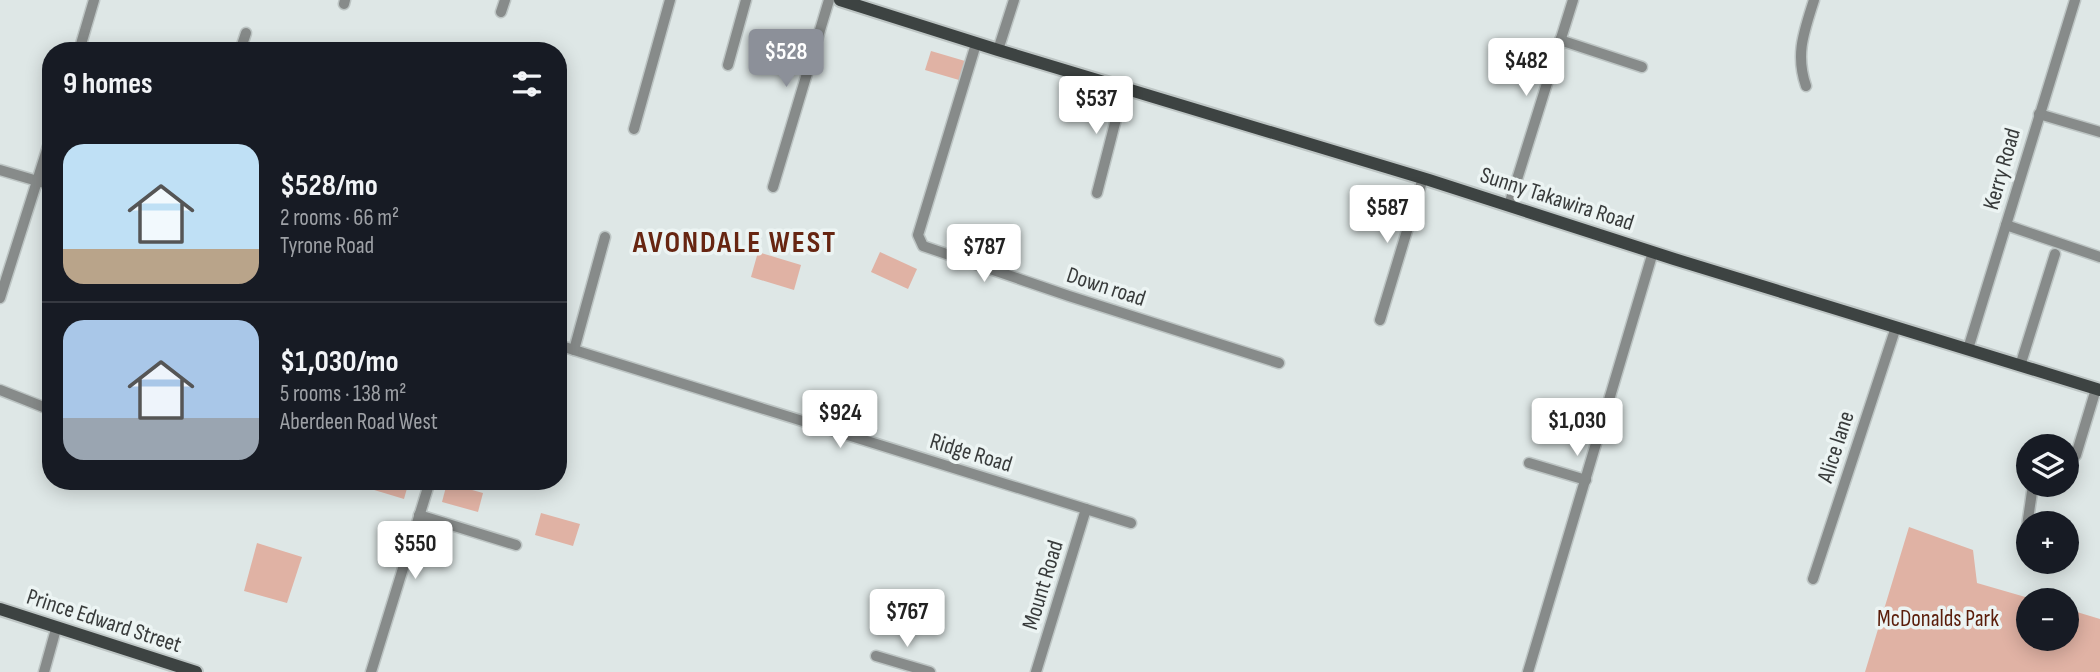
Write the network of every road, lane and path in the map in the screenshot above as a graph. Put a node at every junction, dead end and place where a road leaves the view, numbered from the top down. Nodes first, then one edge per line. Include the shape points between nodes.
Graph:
1 (94, 0) edge
2 (505, 0) edge
3 (670, 0) edge
4 (746, 0) edge
5 (830, 0) edge
6 (840, 0) edge
7 (1014, 0) edge
8 (1573, 0) edge
9 (1814, 0) edge
10 (2075, 0) edge
11 (501, 12) dead end
12 (246, 33) dead end
13 (1560, 40) junction
14 (82, 42) edge
15 (243, 42) edge
16 (976, 44) junction
17 (998, 50) junction
18 (728, 65) dead end
19 (1643, 67) dead end
20 (1806, 86) dead end
21 (1124, 88) junction
22 (2039, 114) junction
23 (634, 130) dead end
24 (2100, 132) edge
25 (42, 163) edge
26 (0, 170) edge
27 (1423, 178) junction
28 (36, 181) junction
29 (42, 183) edge
30 (773, 187) dead end
31 (1097, 192) dead end
32 (1509, 205) junction
33 (2006, 225) junction
34 (605, 237) dead end
35 (1653, 252) junction
36 (2054, 254) dead end
37 (2100, 257) edge
38 (0, 298) edge
39 (1380, 320) dead end
40 (1896, 327) junction
41 (567, 348) edge
42 (1968, 349) junction
43 (574, 350) junction
44 (1279, 363) dead end
45 (2020, 366) junction
46 (0, 390) edge
47 (2098, 390) edge
48 (42, 406) edge
49 (2079, 446) edge
50 (1529, 463) dead end
51 (1586, 480) junction
52 (427, 490) edge
53 (1086, 509) junction
54 (419, 515) junction
55 (1131, 523) dead end
56 (516, 545) dead end
57 (1813, 579) dead end
58 (0, 609) edge
59 (56, 629) junction
60 (876, 656) dead end
61 (44, 672) edge
62 (196, 672) edge
63 (371, 672) edge
64 (930, 672) edge
65 (1036, 672) edge
66 (1528, 672) edge

1 - 14 street
2 - 11 street
3 - 23 street
4 - 18 street
5 - 30 street
6 - 16 main road, Sunny Takawira Road
7 - 17 street
8 - 13 street
9 - 20 street via 1800,47
10 - 22 street, Kerry Road
12 - 15 street
13 - 19 street
13 - 32 street
16 - 17 main road, Sunny Takawira Road
16 - 44 street, Down road via 918,234 923,246
17 - 21 main road, Sunny Takawira Road
21 - 27 main road, Sunny Takawira Road
21 - 31 street
22 - 24 street
22 - 33 street, Kerry Road
25 - 28 street
26 - 28 street
27 - 32 main road, Sunny Takawira Road
27 - 39 street
28 - 29 street
28 - 38 street
32 - 35 main road, Sunny Takawira Road
33 - 37 street
33 - 42 street, Kerry Road
34 - 43 street
35 - 40 main road, Sunny Takawira Road
35 - 51 street
36 - 45 street
40 - 42 main road, Sunny Takawira Road
40 - 57 street, Alice lane
41 - 43 street, Ridge Road
42 - 45 main road, Sunny Takawira Road
43 - 53 street, Ridge Road
45 - 47 main road, Sunny Takawira Road
46 - 48 street
47 - 49 street
50 - 51 street
51 - 66 street
52 - 54 street
53 - 55 street, Ridge Road
53 - 65 street, Mount Road
54 - 56 street
54 - 63 street
58 - 59 main road, Prince Edward Street
59 - 61 street
59 - 62 main road, Prince Edward Street
60 - 64 street

